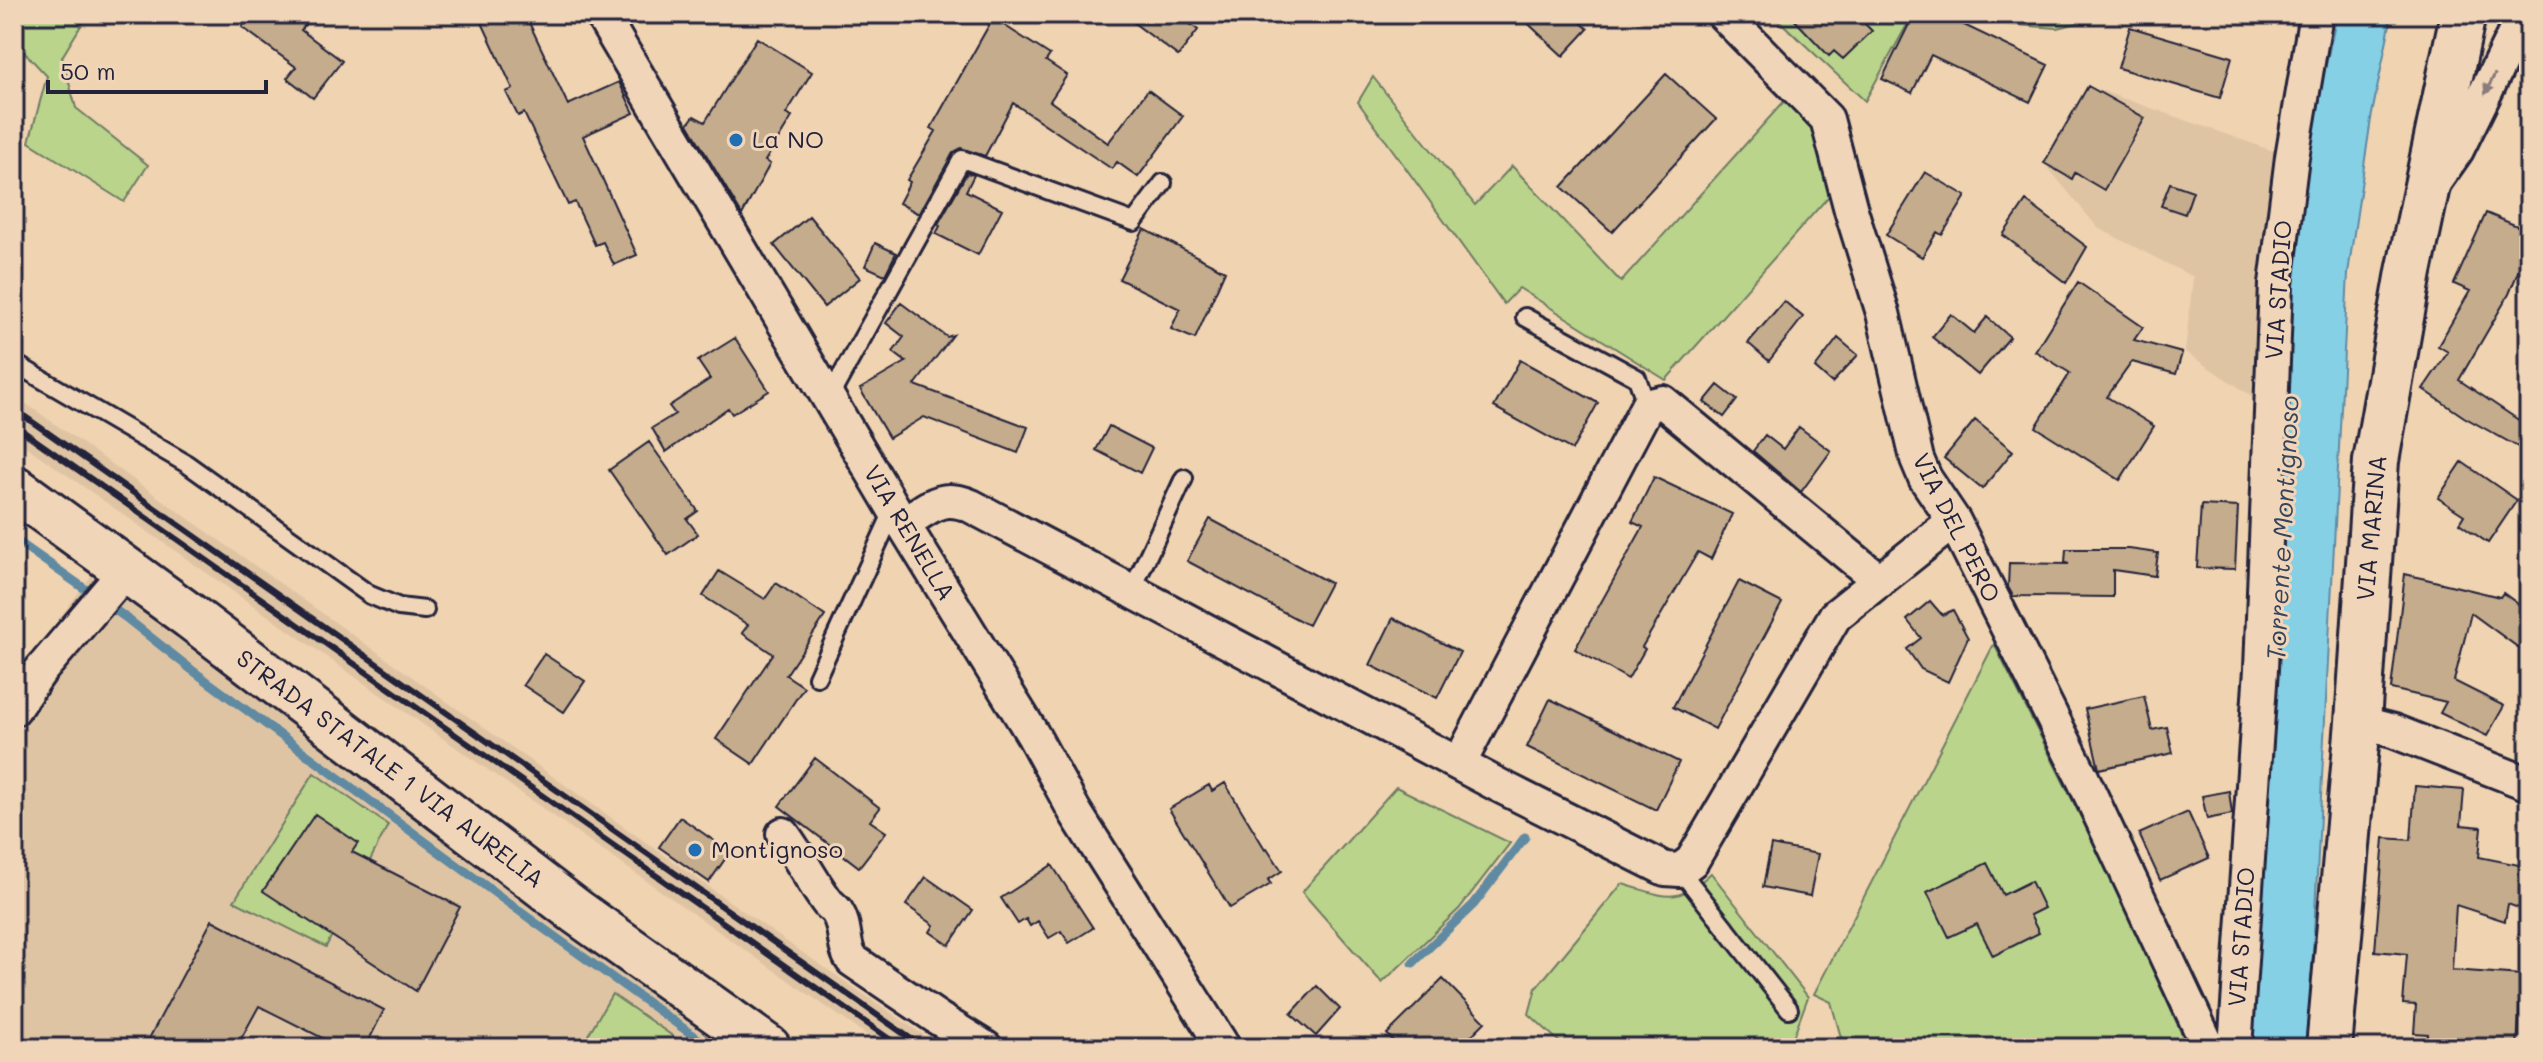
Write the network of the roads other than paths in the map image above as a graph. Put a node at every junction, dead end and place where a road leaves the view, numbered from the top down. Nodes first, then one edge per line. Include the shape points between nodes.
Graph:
1 (601, 14) edge
2 (1723, 14) edge
3 (2316, 14) edge
4 (2463, 14) edge
5 (2524, 14) edge
6 (1163, 183) dead end
7 (2424, 197) junction
8 (1525, 317) dead end
9 (14, 363) edge
10 (829, 398) junction
11 (1647, 406) junction
12 (1184, 478) dead end
13 (14, 488) edge
14 (898, 517) junction
15 (1954, 521) junction
16 (117, 577) junction
17 (1880, 581) junction
18 (1132, 590) junction
19 (425, 610) dead end
20 (817, 677) dead end
21 (14, 709) edge
22 (2358, 722) junction
23 (1459, 764) junction
24 (2529, 784) edge
25 (783, 834) dead end
26 (1680, 870) junction
27 (1789, 1009) dead end
28 (768, 1048) edge
29 (986, 1048) edge
30 (1224, 1048) edge
31 (2209, 1048) edge
32 (2235, 1048) edge
33 (2329, 1048) edge

1 - 10 street, VIA RENELLA
2 - 15 street, VIA DEL PERO via 1827,119 1883,313 1917,459
3 - 32 street, VIA STADIO via 2276,284 2261,669
4 - 7 main road, VIA MARINA
5 -> 7 street via 2457,150
6 - 10 lane via 1134,222 962,159
7 - 22 main road, VIA MARINA via 2376,461
8 - 11 lane via 1637,378
9 - 19 lane via 187,464 370,595
10 - 14 street, VIA RENELLA
11 - 17 street via 1663,402
11 - 23 street
12 - 18 lane
13 - 16 main road, STRADA STATALE 1 VIA AURELIA
14 - 18 street via 942,499 957,500
14 - 20 lane
14 - 30 street, VIA RENELLA
15 - 17 street
15 - 31 street, VIA DEL PERO via 2097,807
16 - 21 street
16 - 28 main road, STRADA STATALE 1 VIA AURELIA
17 - 26 street via 1835,616 1692,861
18 - 23 street
22 - 24 street
22 - 33 main road, VIA MARINA
23 - 26 street via 1665,869
25 - 29 street via 838,913 852,960
26 - 27 lane

